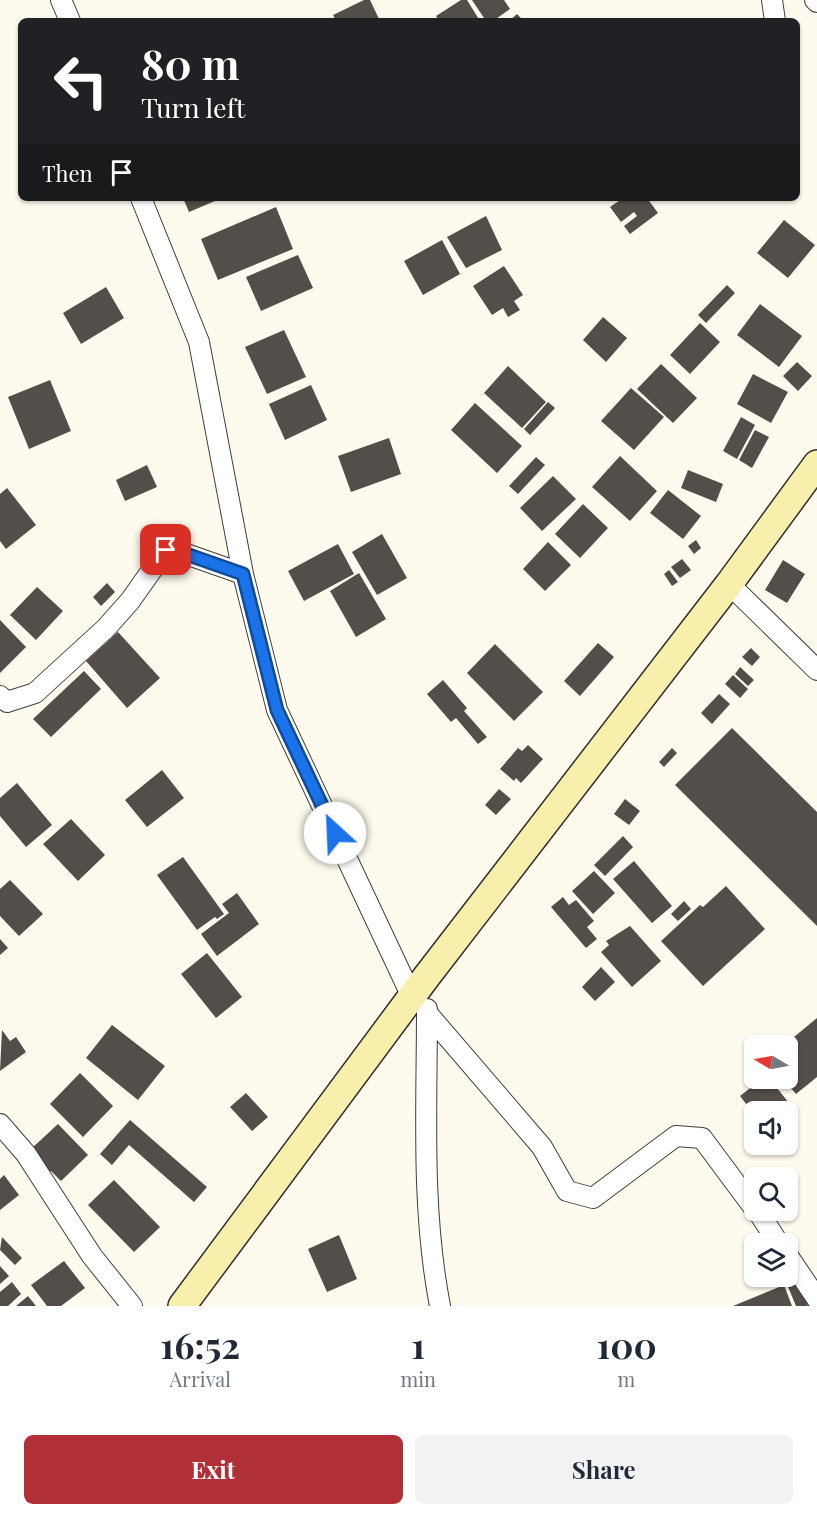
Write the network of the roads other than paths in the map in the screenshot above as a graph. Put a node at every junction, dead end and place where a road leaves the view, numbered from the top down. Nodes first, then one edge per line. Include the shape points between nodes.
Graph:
1 (61, 0) edge
2 (772, 0) edge
3 (69, 18) edge
4 (775, 18) edge
5 (142, 201) edge
6 (817, 464) edge
7 (243, 574) junction
8 (729, 584) junction
9 (817, 670) edge
10 (0, 696) edge
11 (422, 995) junction
12 (0, 1124) edge
13 (744, 1193) edge
14 (798, 1271) edge
15 (817, 1299) edge
16 (132, 1306) edge
17 (182, 1306) edge
18 (440, 1306) edge

1 - 3 street
2 - 4 street
5 - 7 street via 199,342
6 - 8 main road
7 - 10 street via 166,550 106,628 35,693 7,702
7 - 11 street via 277,710
8 - 9 street
8 - 11 main road
11 - 13 street via 542,1147 567,1191 593,1198 676,1136 702,1138
11 - 17 main road
11 - 18 street via 427,1183 432,1267
12 - 16 street via 26,1154 92,1256
14 - 15 street

